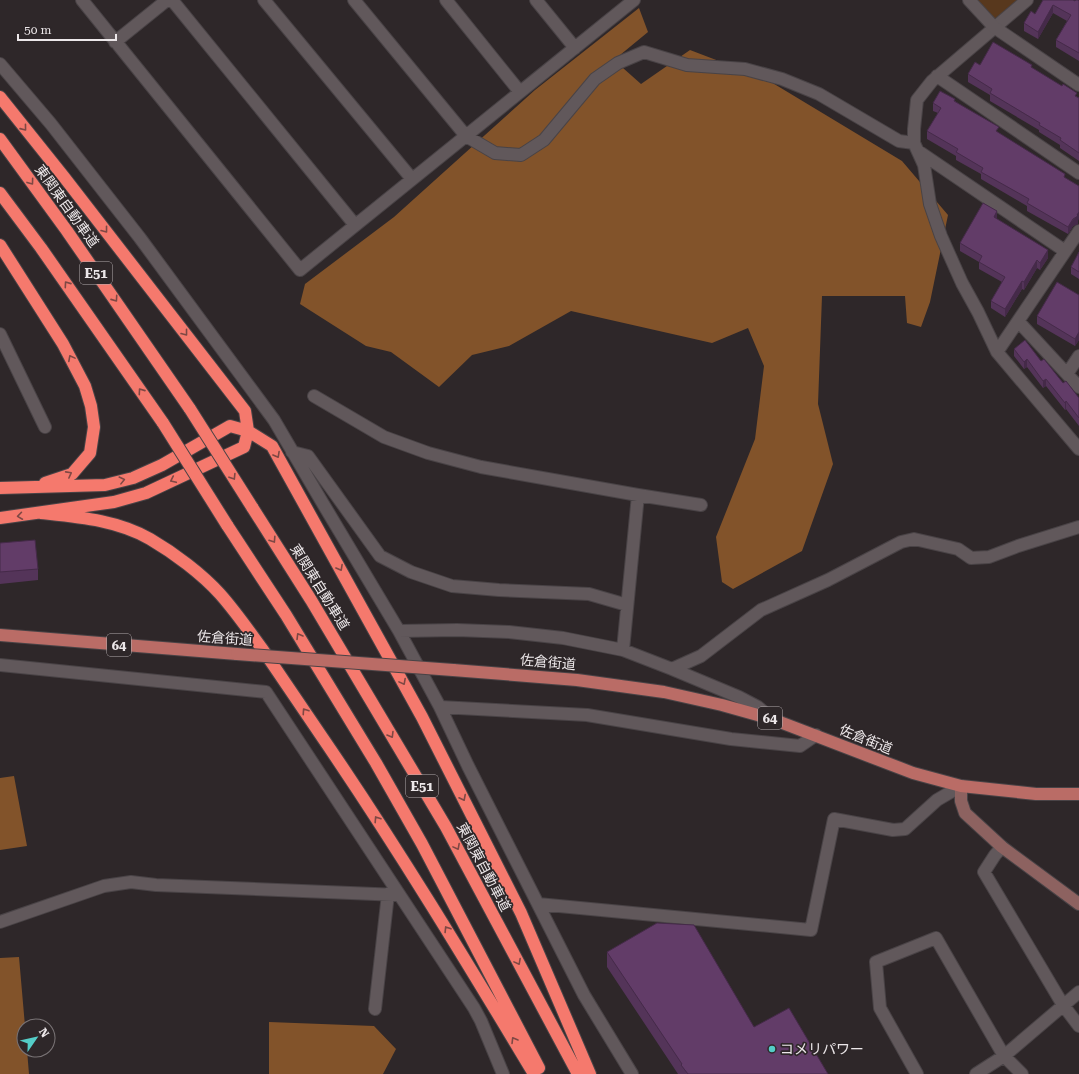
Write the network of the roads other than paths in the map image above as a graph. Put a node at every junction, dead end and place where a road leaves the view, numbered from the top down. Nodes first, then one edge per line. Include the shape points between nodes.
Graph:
1 (82, 0) edge
2 (167, 0) edge
3 (172, 0) edge
4 (264, 0) edge
5 (354, 0) edge
6 (446, 0) edge
7 (536, 0) edge
8 (969, 0) edge
9 (1027, 0) edge
10 (629, 1) edge
11 (994, 27) junction
12 (115, 42) junction
13 (575, 48) junction
14 (0, 64) edge
15 (937, 76) junction
16 (1079, 85) edge
17 (520, 92) junction
18 (0, 97) edge
19 (466, 136) junction
20 (0, 139) edge
21 (916, 147) junction
22 (1079, 173) edge
23 (412, 179) junction
24 (0, 193) edge
25 (355, 225) junction
26 (1079, 230) edge
27 (0, 245) edge
28 (1065, 251) junction
29 (1018, 321) junction
30 (0, 334) edge
31 (997, 352) junction
32 (1079, 356) edge
33 (1067, 374) junction
34 (1079, 388) edge
35 (314, 396) dead end
36 (45, 427) dead end
37 (248, 431) junction
38 (1079, 449) edge
39 (292, 452) junction
40 (33, 487) junction
41 (0, 488) edge
42 (638, 495) junction
43 (701, 505) dead end
44 (41, 513) junction
45 (0, 518) edge
46 (1079, 527) edge
47 (627, 605) junction
48 (399, 631) junction
49 (0, 635) edge
50 (623, 650) junction
51 (0, 665) edge
52 (672, 668) junction
53 (440, 708) junction
54 (772, 719) junction
55 (816, 735) junction
56 (961, 786) junction
57 (1079, 794) edge
58 (1002, 847) junction
59 (394, 894) junction
60 (538, 904) junction
61 (1079, 904) edge
62 (0, 922) edge
63 (1079, 992) edge
64 (1063, 1006) junction
65 (375, 1009) dead end
66 (1079, 1026) edge
67 (1004, 1056) junction
68 (503, 1074) edge
69 (534, 1074) edge
70 (542, 1074) edge
71 (578, 1074) edge
72 (590, 1074) edge
73 (632, 1074) edge
74 (918, 1074) edge
75 (976, 1074) edge
76 (1022, 1074) edge

1 - 12 street
2 - 12 street
3 - 25 street
4 - 23 street
5 - 19 street
6 - 17 street
7 - 13 street
8 - 11 street
9 - 11 street
10 - 13 street
11 - 15 street
11 - 16 street
12 - 25 street via 300,270
13 - 17 street
14 - 39 street via 51,124 140,238 274,420
15 - 21 street via 917,100 914,129
15 - 22 street
17 - 19 street
18 -> 37 highway via 245,411
19 - 21 street via 494,153 521,155 544,140 595,79 618,62 644,52 687,65 746,69 782,79 819,94 899,141
19 - 23 street
20 -> 71 highway, 東関東自動車道 / E51, bridge via 190,409 311,600 446,827
21 - 28 street
21 - 31 street via 924,165 930,204 937,225 962,283
23 - 25 street
70 -> 24 highway, E51, bridge via 418,837 286,615 163,423
26 - 28 street
40 -> 27 highway via 72,474 90,453 94,427 85,386 63,344
28 - 29 street
29 - 31 street
29 - 33 street
30 - 36 street
31 - 38 street
32 - 33 street
33 - 34 street
35 - 42 street via 384,436 428,453 481,467
40 -> 37 highway via 105,485 133,478 162,465 230,426
37 -> 44 highway via 244,446 146,493 114,502
37 -> 72 highway via 272,446 418,710 521,913
39 - 47 street via 308,456 380,556 411,572 452,586 589,594
39 - 48 street
40 - 41 highway
42 - 43 street
42 - 47 street
44 -> 45 highway
69 -> 44 highway via 375,816 285,682 220,594 173,554 149,538 96,519
46 - 52 street via 990,557 971,558 958,549 914,540 901,542 828,580 761,610 701,656
47 - 50 street
48 - 50 street via 509,632 563,638
48 - 53 street
49 - 54 main road, 佐倉街道 / 64, bridge via 577,680 664,692 722,704
50 - 52 street
51 - 59 street via 266,692
52 - 54 street via 739,696
53 - 55 street via 587,715 731,739 800,746
53 - 60 street
54 - 55 main road, 佐倉街道 / 64
55 - 56 main road, 佐倉街道 / 64 via 913,773
56 - 57 main road, 佐倉街道 / 64 via 1036,794
56 - 58 main road via 961,801 965,813
56 - 60 street via 937,800 905,829 893,830 834,819 811,930
58 - 61 main road
58 - 64 street via 984,872
59 - 62 street via 164,886 131,882 104,886
59 - 65 street
59 - 68 street via 474,1008
60 - 73 street via 584,995
63 - 64 street
64 - 66 street
64 - 67 street
67 - 74 street via 936,938 876,962 880,1008
67 - 75 street
67 - 76 street

